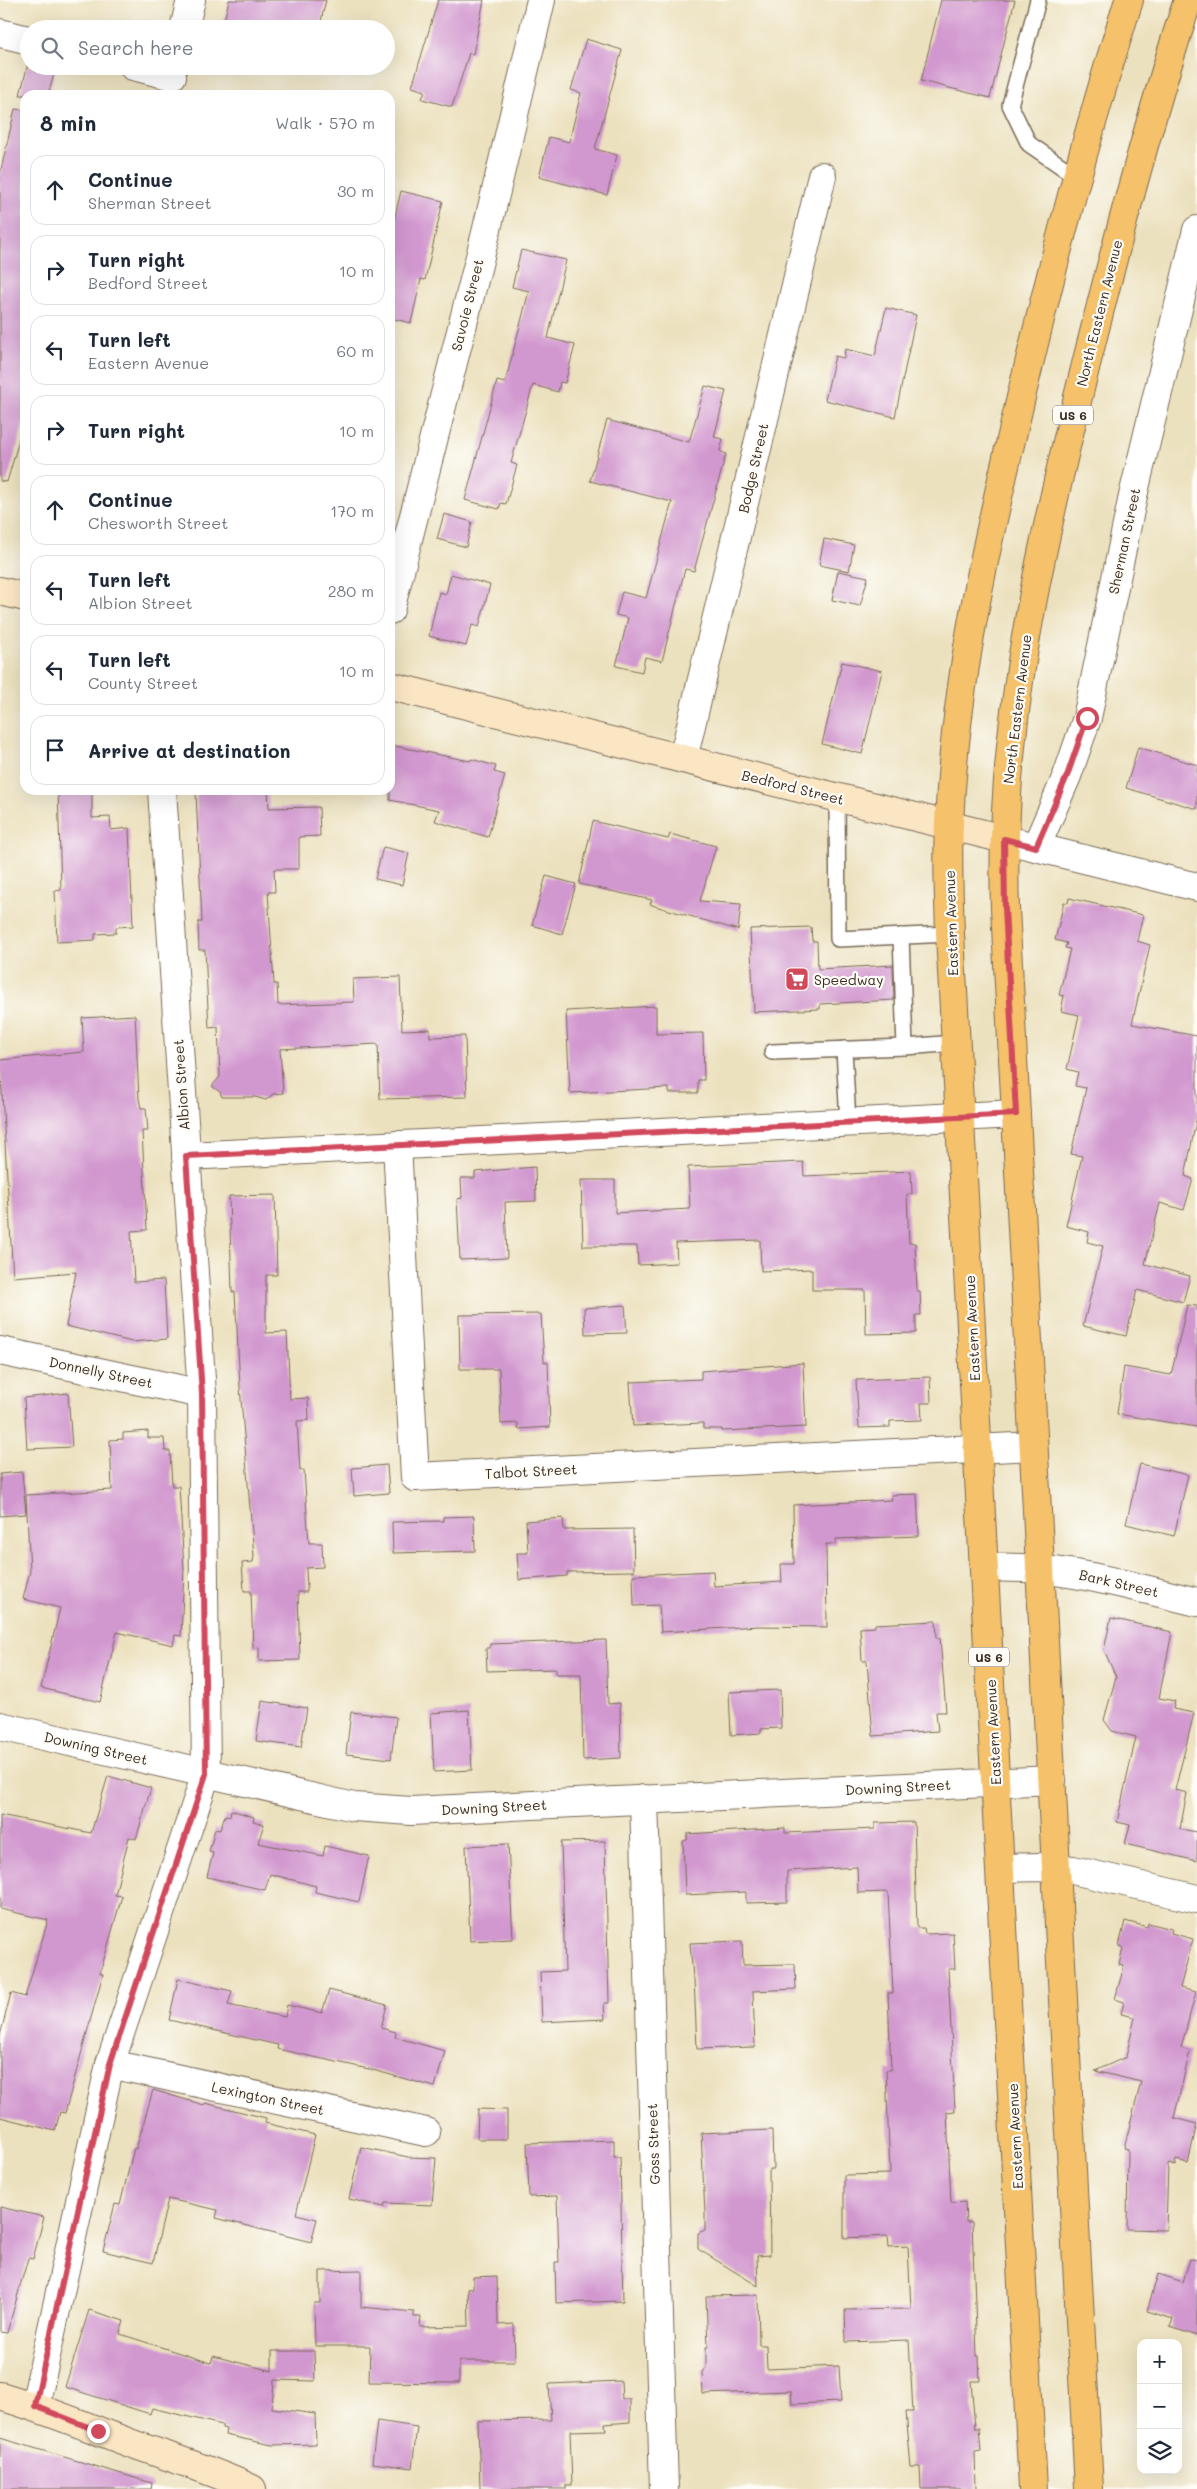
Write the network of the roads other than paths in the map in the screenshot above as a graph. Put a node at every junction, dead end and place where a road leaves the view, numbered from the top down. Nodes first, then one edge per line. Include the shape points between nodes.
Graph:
1 (192, 0) edge
2 (541, 0) edge
3 (1038, 0) edge
4 (1128, 0) edge
5 (1188, 0) edge
6 (186, 20) edge
7 (0, 33) edge
8 (20, 38) edge
9 (160, 75) edge
10 (172, 79) edge
11 (822, 176) dead end
12 (1077, 177) junction
13 (1197, 230) edge
14 (395, 590) edge
15 (0, 591) edge
16 (20, 596) edge
17 (395, 687) edge
18 (683, 759) junction
19 (162, 795) edge
20 (837, 798) junction
21 (948, 825) junction
22 (1004, 839) junction
23 (1036, 847) junction
24 (1197, 887) edge
25 (950, 934) junction
26 (901, 936) junction
27 (956, 1043) junction
28 (905, 1047) junction
29 (844, 1049) junction
30 (772, 1052) dead end
31 (1016, 1114) junction
32 (960, 1116) junction
33 (848, 1122) junction
34 (396, 1145) junction
35 (186, 1156) junction
36 (0, 1351) edge
37 (202, 1394) junction
38 (1033, 1446) junction
39 (978, 1449) junction
40 (984, 1568) junction
41 (1040, 1568) junction
42 (1197, 1602) edge
43 (0, 1726) edge
44 (206, 1774) junction
45 (1052, 1780) junction
46 (996, 1782) junction
47 (644, 1799) junction
48 (1001, 1868) junction
49 (1057, 1868) junction
50 (1197, 1900) edge
51 (110, 2064) junction
52 (426, 2132) dead end
53 (0, 2396) edge
54 (35, 2406) junction
55 (239, 2486) edge
56 (664, 2489) edge
57 (1034, 2489) edge
58 (1089, 2489) edge

1 - 6 street
2 - 14 street, Savoie Street via 486,233
3 - 12 lane via 1010,105 1029,144
4 - 12 main road, US 6
5 - 22 main road, North Eastern Avenue / US 6 via 1108,274 1048,525 1018,682
7 - 8 street
9 - 10 street
11 - 18 street, Bodge Street
12 - 21 main road, US 6 via 1034,340 984,559 963,679
13 - 23 street, Sherman Street via 1133,496 1087,718 1070,768
15 - 16 main road
17 - 18 main road, Bedford Street
18 - 20 main road, Bedford Street
19 - 35 street, Albion Street
20 - 21 main road, Bedford Street
20 - 26 lane via 838,939
21 - 22 main road, Bedford Street
21 - 25 main road, Eastern Avenue / US 6
22 - 23 street, Bedford Street
22 - 31 main road, US 6
23 - 24 street, Bedford Street
25 - 26 lane
25 - 27 main road, Eastern Avenue / US 6
26 - 28 lane
27 - 28 lane
27 - 32 main road, Eastern Avenue / US 6
28 - 29 lane
29 - 30 lane
29 - 33 lane
31 - 32 street
31 - 38 main road, US 6
32 - 33 street
32 - 39 main road, Eastern Avenue / US 6
33 - 34 street
34 - 35 street
34 - 39 street, Talbot Street via 415,1477
35 - 37 street, Albion Street
36 - 37 street, Donnelly Street
37 - 44 street, Albion Street
38 - 39 street
38 - 41 main road, US 6
39 - 40 main road, Eastern Avenue / US 6
40 - 41 street, Bark Street
40 - 46 main road, Eastern Avenue / US 6
41 - 42 street, Bark Street via 1075,1573
41 - 45 main road, US 6
43 - 44 street, Downing Street
44 - 47 street, Downing Street via 354,1808 411,1811
44 - 51 street, Albion Street
45 - 46 street, Downing Street
45 - 49 main road, US 6
46 - 47 street, Downing Street
46 - 48 main road, Eastern Avenue / US 6
47 - 56 street, Goss Street
48 - 49 street
48 - 57 main road, Eastern Avenue / US 6
49 - 50 street
49 - 58 main road, US 6
51 - 52 street, Lexington Street
51 - 54 street, Albion Street
53 - 54 main road
54 - 55 main road

